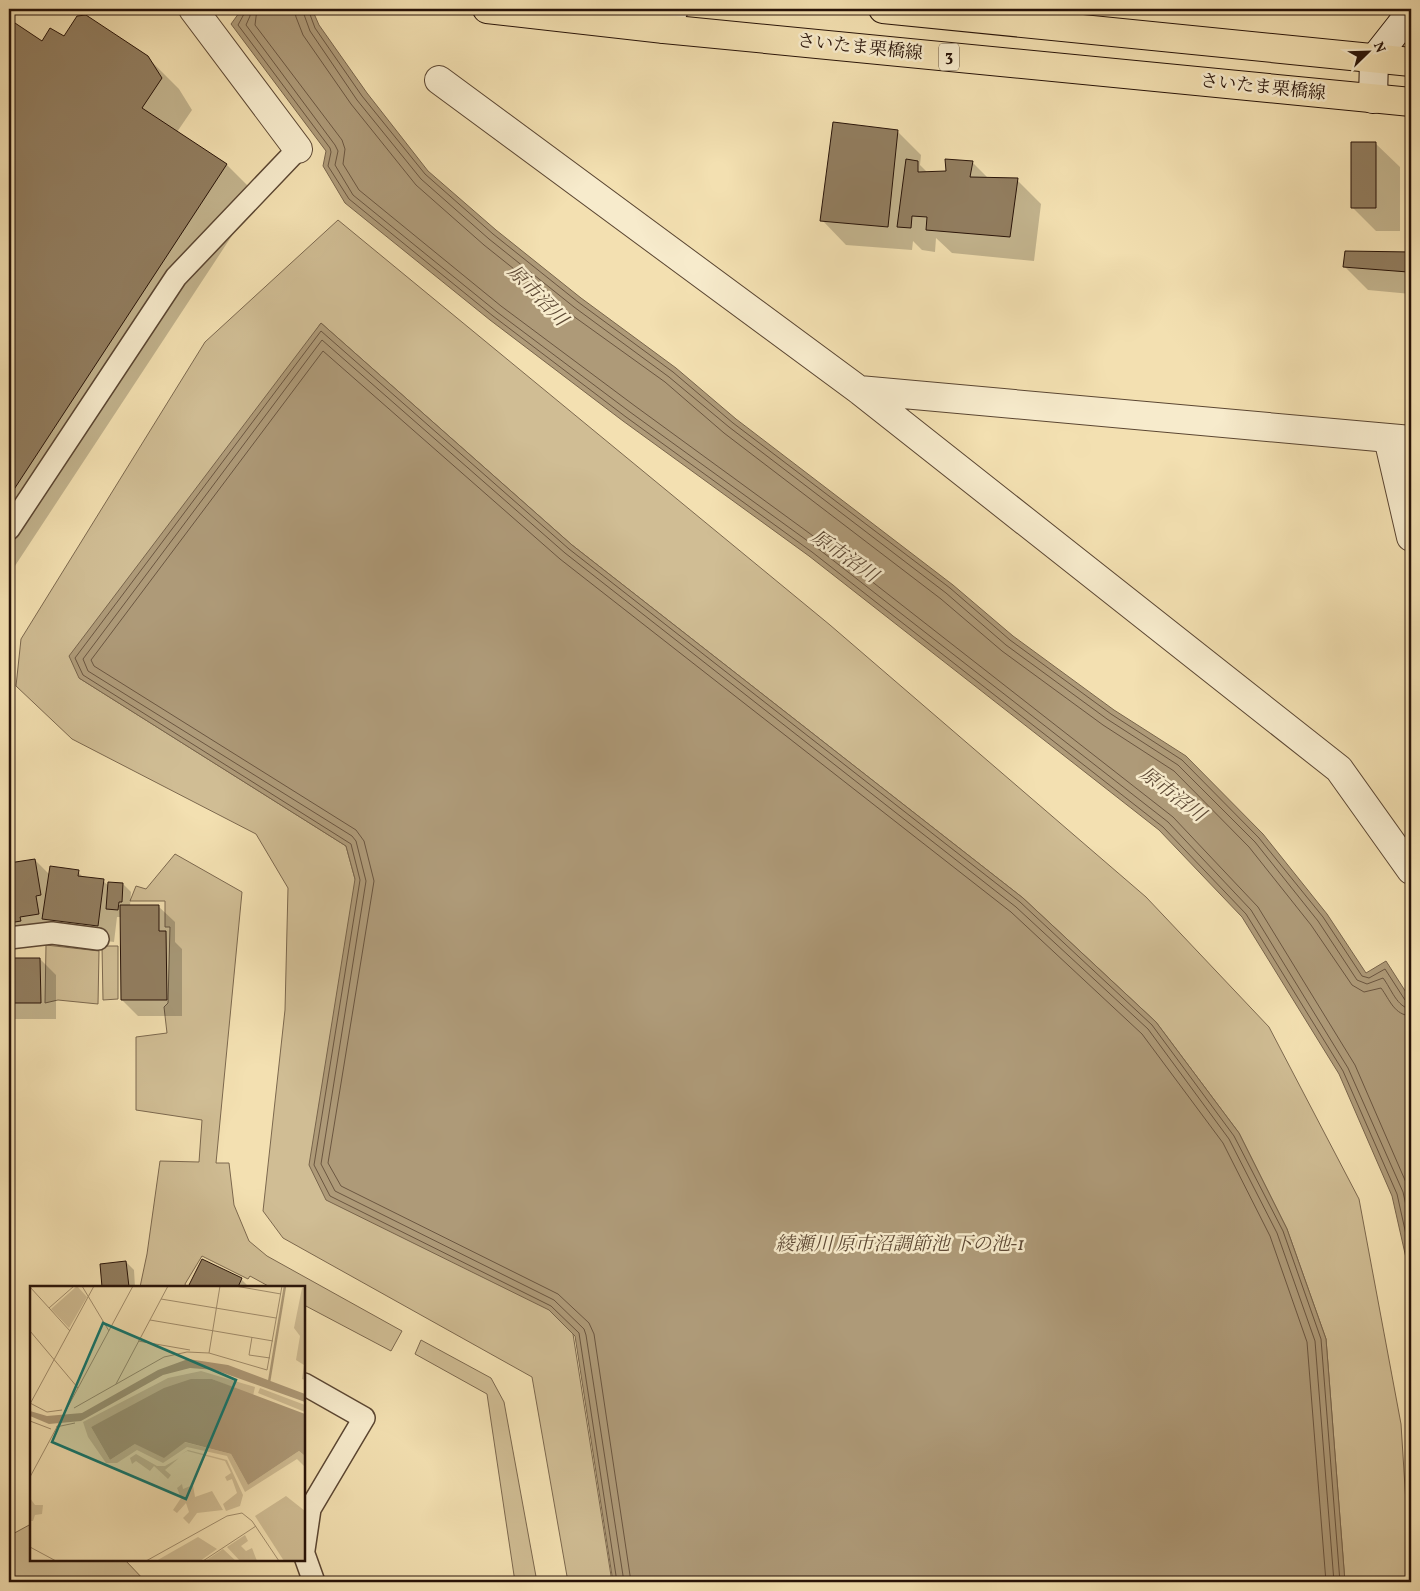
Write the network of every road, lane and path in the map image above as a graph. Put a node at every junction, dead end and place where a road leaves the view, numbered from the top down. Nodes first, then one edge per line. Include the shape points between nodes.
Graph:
1 (193, 9) edge
2 (487, 9) edge
3 (883, 9) edge
4 (1411, 12) edge
5 (669, 19) edge
6 (1374, 59) junction
7 (1411, 62) edge
8 (439, 80) dead end
9 (1373, 99) junction
10 (1411, 102) edge
11 (298, 149) joint
12 (859, 390) junction
13 (1400, 439) edge
14 (9, 529) edge
15 (1411, 537) edge
16 (1411, 870) edge
17 (9, 938) edge
18 (98, 939) dead end
19 (305, 1385) edge
20 (305, 1543) edge
21 (305, 1557) edge
22 (314, 1582) edge

1 - 11 street
2 - 5 main road, さいたま栗橋線 / 3
3 - 6 main road
4 - 6 street
5 - 9 main road, さいたま栗橋線 / 3
6 - 7 main road
6 - 9 street
8 - 12 street
9 - 10 main road, さいたま栗橋線 / 3
11 - 14 lane via 176,277
12 - 13 street
12 - 16 street via 1338,769
13 - 15 street
17 - 18 lane via 52,933
19 - 20 lane via 364,1418 310,1509
21 - 22 lane

